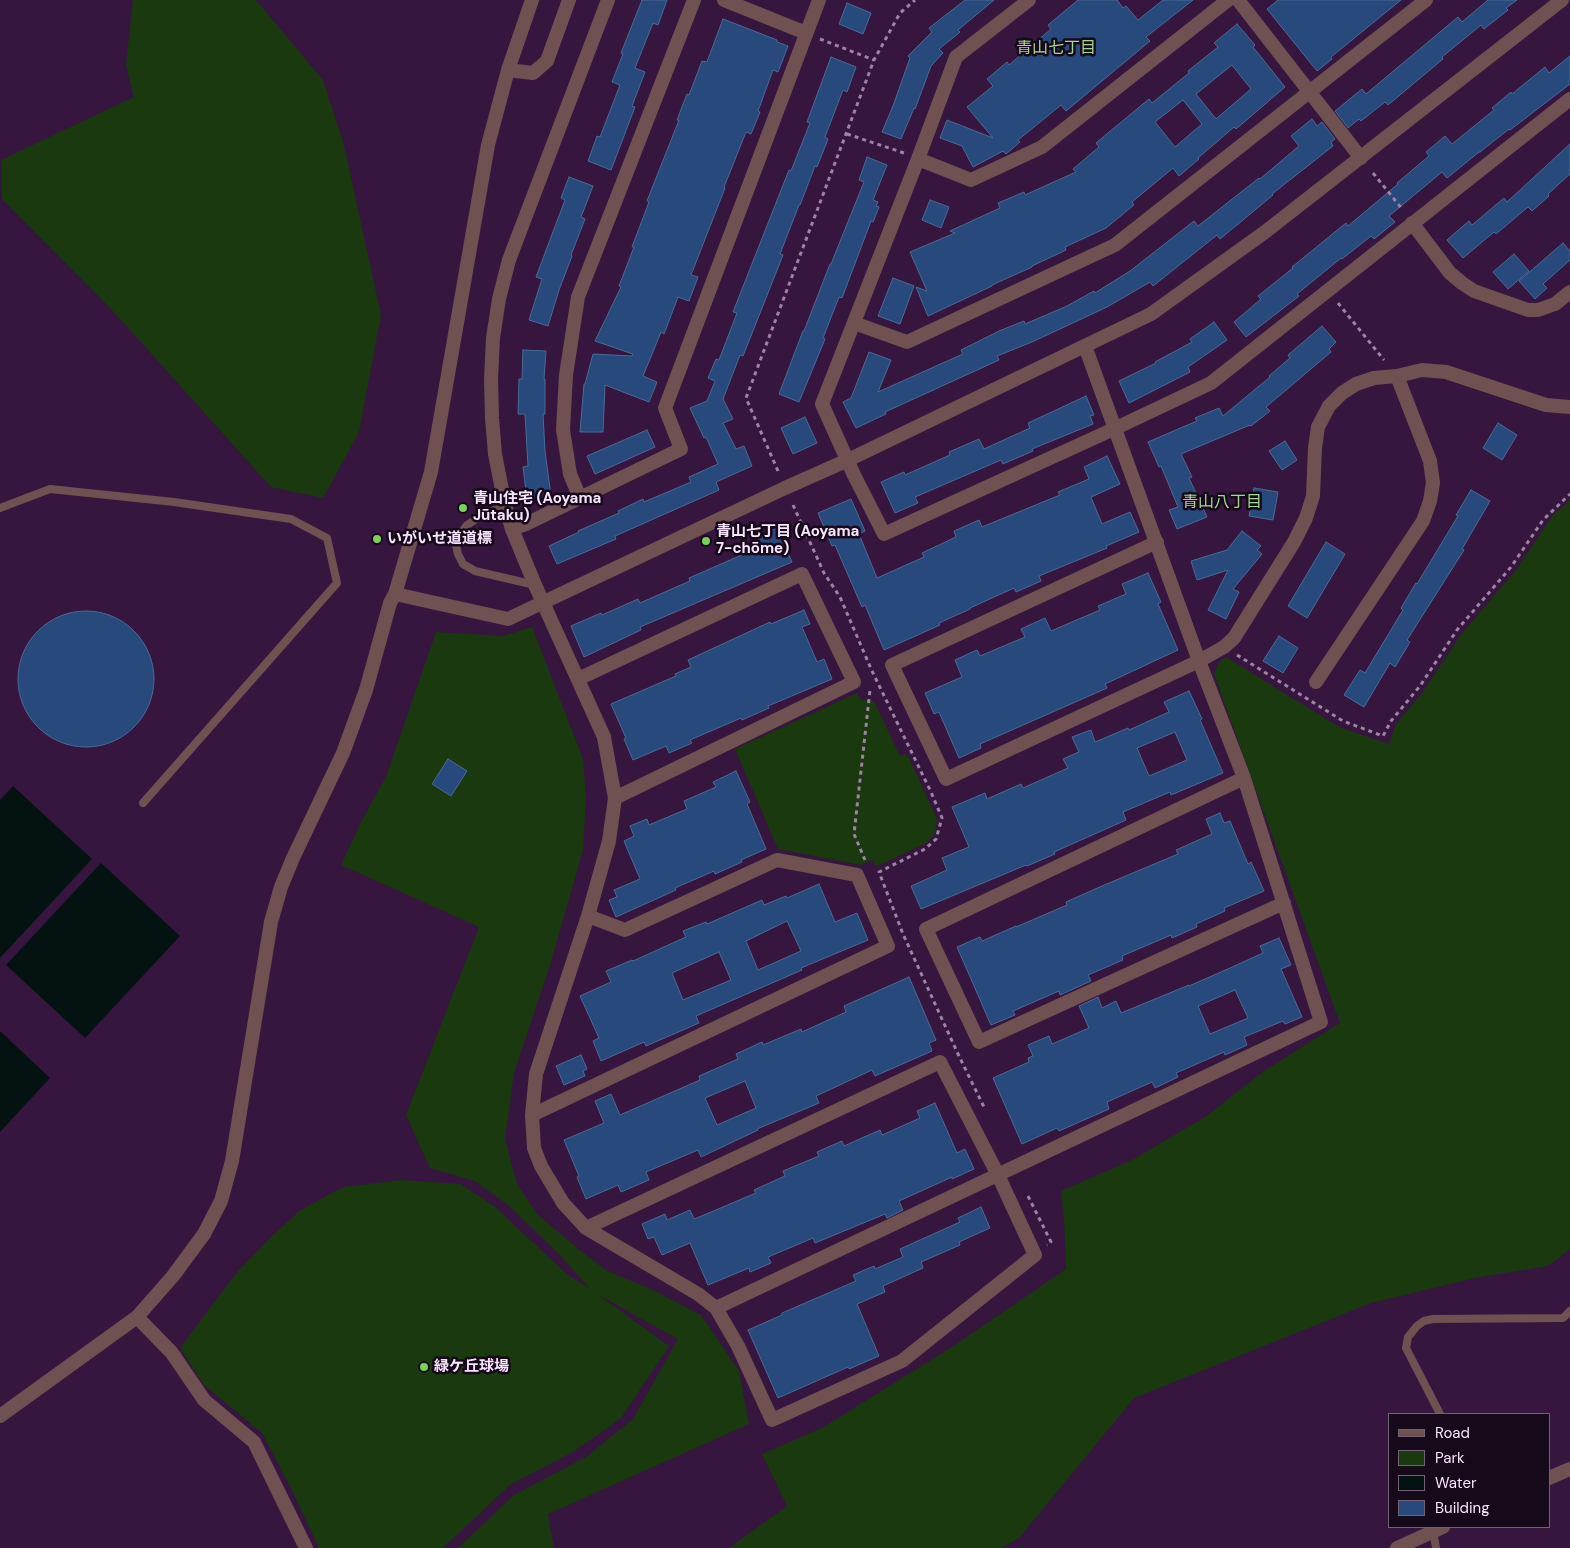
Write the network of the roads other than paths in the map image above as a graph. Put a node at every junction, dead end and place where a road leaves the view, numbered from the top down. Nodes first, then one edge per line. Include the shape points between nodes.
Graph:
1 (532, 0) edge
2 (569, 0) edge
3 (608, 0) edge
4 (694, 0) edge
5 (724, 0) edge
6 (819, 0) edge
7 (1029, 0) edge
8 (1228, 0) edge
9 (1238, 0) edge
10 (1426, 0) edge
11 (1562, 0) edge
12 (806, 33) junction
13 (508, 70) junction
14 (1308, 92) junction
15 (1570, 99) edge
16 (918, 158) junction
17 (1361, 158) junction
18 (1412, 223) junction
19 (1570, 292) edge
20 (854, 323) junction
21 (1086, 346) junction
22 (1397, 376) junction
23 (1570, 407) edge
24 (1116, 428) junction
25 (848, 460) junction
26 (580, 498) junction
27 (504, 505) junction
28 (0, 508) edge
29 (512, 529) junction
30 (1157, 542) junction
31 (535, 585) junction
32 (396, 594) junction
33 (543, 603) junction
34 (1199, 661) junction
35 (578, 679) junction
36 (1316, 682) dead end
37 (1244, 778) junction
38 (615, 798) junction
39 (143, 804) dead end
40 (1284, 903) junction
41 (588, 916) junction
42 (532, 1115) junction
43 (998, 1175) junction
44 (586, 1228) junction
45 (716, 1308) junction
46 (1570, 1311) edge
47 (137, 1317) junction
48 (1439, 1413) edge
49 (0, 1416) edge
50 (1570, 1469) edge
51 (1550, 1478) edge
52 (1438, 1529) edge
53 (306, 1548) edge
54 (1397, 1548) edge
55 (1436, 1548) edge

1 - 13 street
2 - 13 street via 547,61 532,73
3 - 27 street via 509,260 499,299 491,378 495,454
4 - 26 street via 578,297 566,375 563,430 570,474
5 - 12 street
6 - 12 street
7 - 16 street via 956,57
8 - 16 street via 1042,147 971,180
9 - 14 street
10 - 14 street
11 - 17 street
12 - 26 street via 665,408 681,449
13 - 32 street via 488,145 431,472
14 - 17 street
14 - 20 street via 1115,245 907,342
15 - 18 street
16 - 20 street
17 - 21 street via 1151,314
18 - 19 street via 1450,273 1474,291 1528,310 1555,304
18 - 24 street via 1211,384
20 - 25 street via 822,404
21 - 24 street
21 - 25 street
22 - 23 street via 1422,370 1446,372 1546,405
22 - 34 street via 1356,384 1329,406 1318,427 1313,496 1294,542 1234,638
22 - 36 street via 1430,461 1433,483 1430,501 1423,521
24 - 25 street via 884,534
24 - 30 street
25 - 33 street
26 - 29 street
27 - 29 street
27 - 31 lane via 467,525 456,541 458,554 464,564 475,571
28 - 39 lane via 50,489 291,519 327,538 337,583
29 - 31 street
30 - 34 street
30 - 34 street via 892,665 946,779
31 - 33 street
32 - 33 street via 508,619
32 - 47 street via 390,603 366,690 343,753 281,887 232,1161 221,1201 204,1234
33 - 35 street
34 - 37 street
35 - 38 street via 604,737
35 - 38 street via 802,574 854,682
37 - 40 street
37 - 40 street via 926,929 979,1042
38 - 41 street via 609,842
40 - 43 street via 1321,1022
41 - 42 street via 536,1074
41 - 42 street via 625,930 777,860 857,875 888,946
42 - 44 street via 534,1148 541,1166 563,1203
43 - 44 street via 940,1062
43 - 45 street
43 - 45 street via 1035,1255 902,1361 772,1420 738,1346
44 - 45 street
46 - 48 lane via 1563,1318 1433,1319 1417,1326 1408,1336 1406,1348
47 - 49 street
47 - 53 street via 172,1353 204,1400 254,1442
50 - 51 street
52 - 54 street
52 - 55 lane

